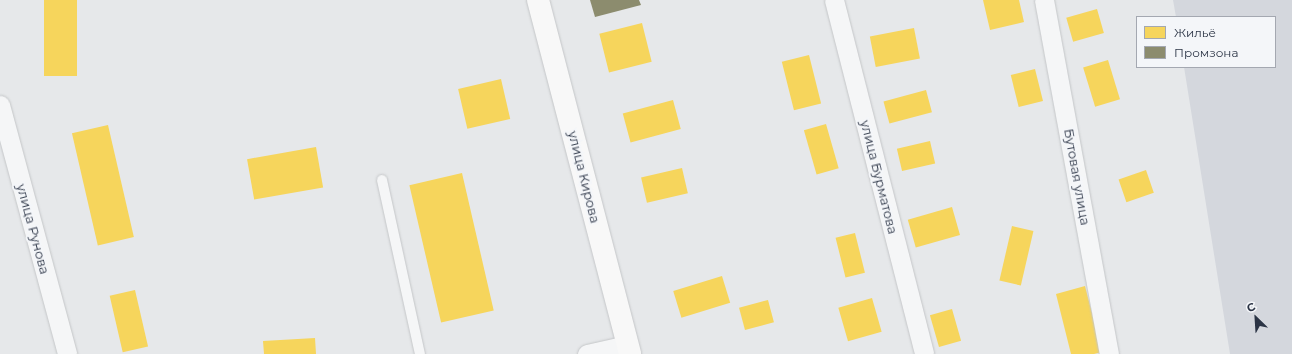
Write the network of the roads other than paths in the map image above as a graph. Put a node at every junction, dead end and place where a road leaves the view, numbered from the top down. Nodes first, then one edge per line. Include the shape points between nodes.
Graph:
1 (538, 0) edge
2 (834, 0) edge
3 (1044, 0) edge
4 (0, 105) edge
5 (382, 180) dead end
6 (628, 349) edge
7 (67, 354) edge
8 (420, 354) edge
9 (586, 354) edge
10 (924, 354) edge
11 (1109, 354) edge

1 - 6 main road, улица Кирова
2 - 10 street, улица Бурматова
3 - 11 street, Бутовая улица
4 - 7 street, улица Рунова
5 - 8 lane
6 - 9 street

